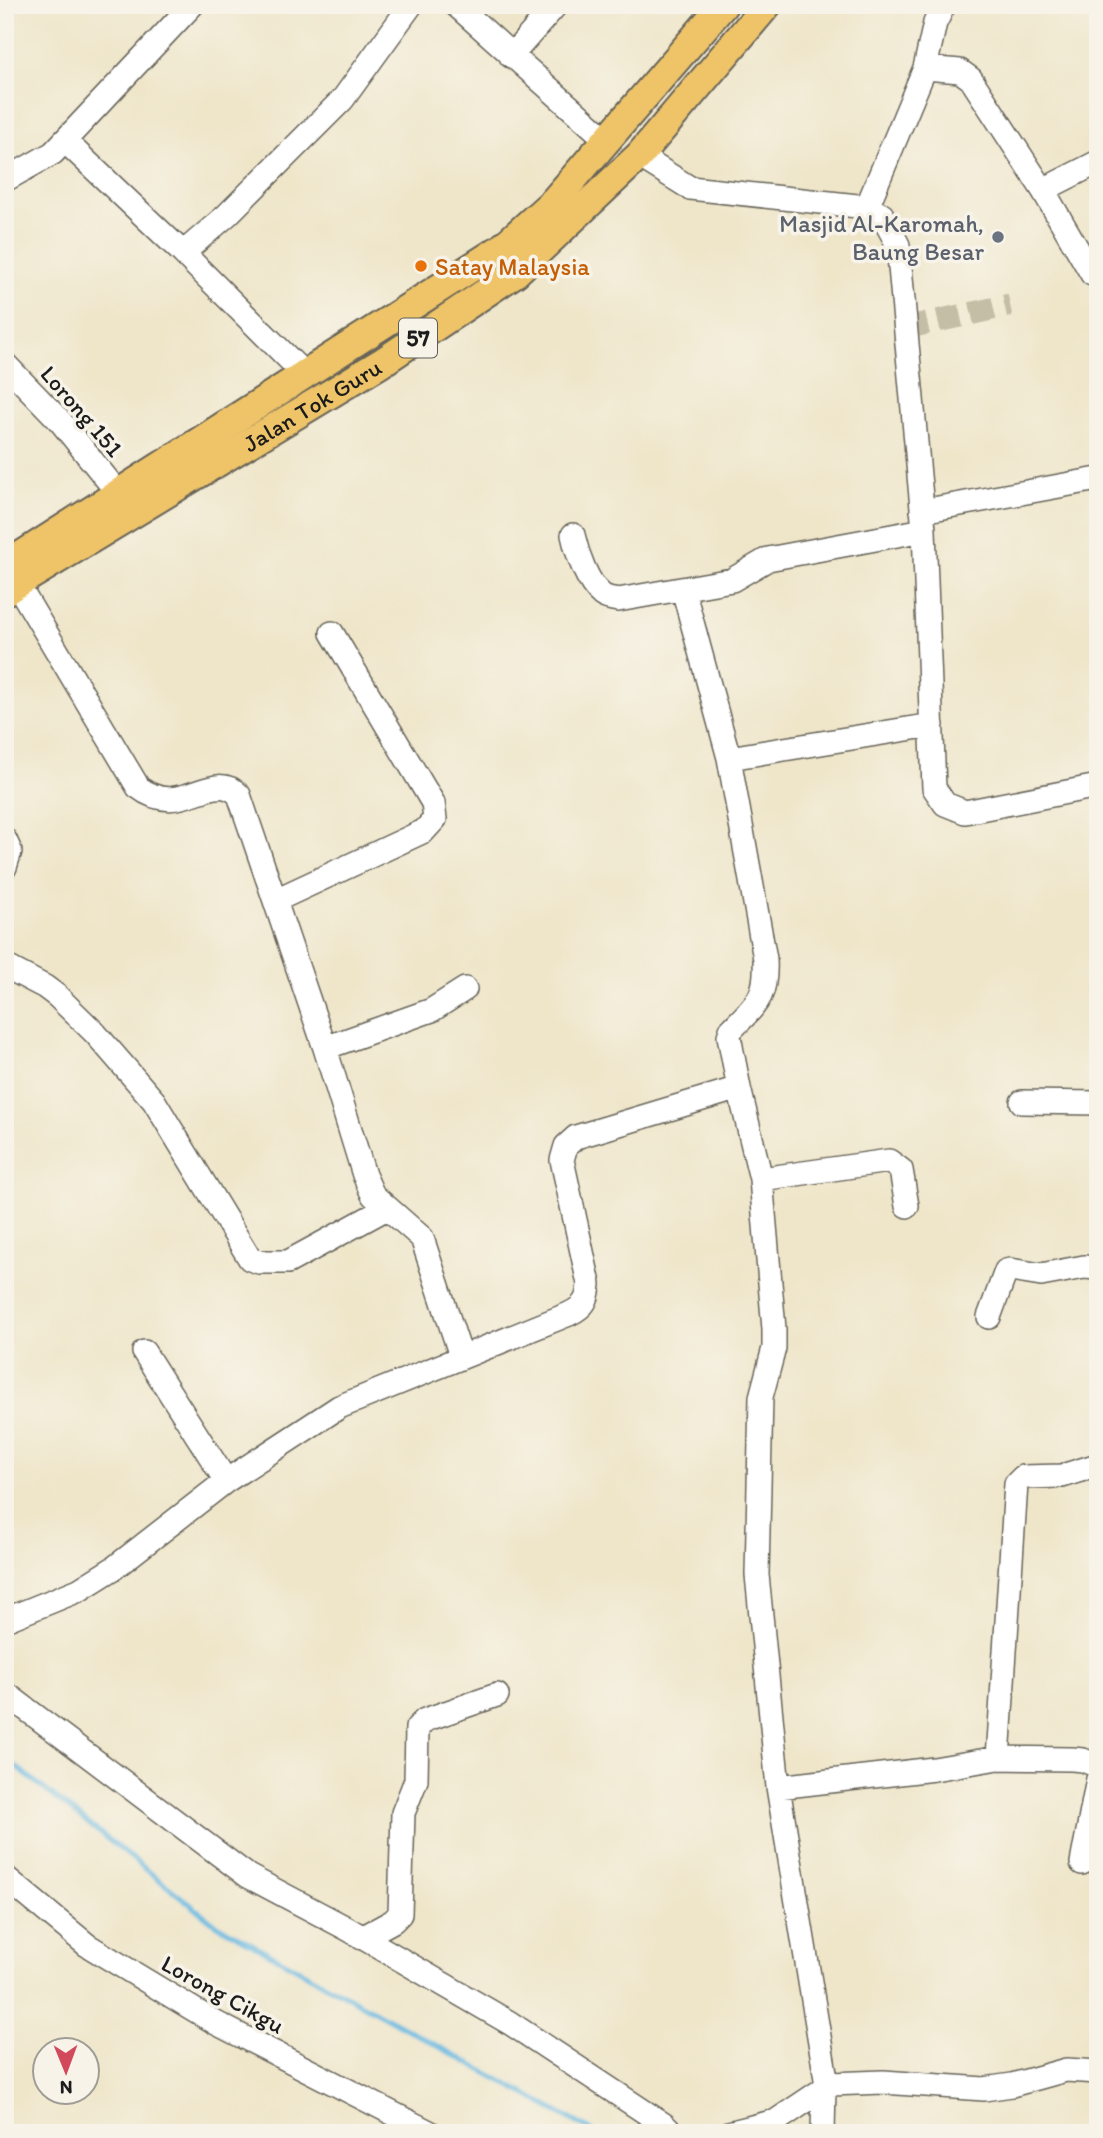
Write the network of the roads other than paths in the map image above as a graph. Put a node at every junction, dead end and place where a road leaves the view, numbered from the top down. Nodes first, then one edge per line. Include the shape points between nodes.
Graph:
1 (192, 5) edge
2 (411, 5) edge
3 (456, 5) edge
4 (556, 5) edge
5 (723, 5) edge
6 (766, 5) edge
7 (944, 5) edge
8 (511, 56) junction
9 (925, 68) junction
10 (607, 140) junction
11 (65, 141) junction
12 (639, 156) junction
13 (1098, 162) edge
14 (5, 180) edge
15 (1043, 190) junction
16 (867, 207) junction
17 (183, 253) junction
18 (1098, 274) edge
19 (5, 364) edge
20 (304, 374) junction
21 (1098, 480) edge
22 (118, 493) junction
23 (923, 521) junction
24 (573, 535) dead end
25 (9, 580) edge
26 (683, 589) junction
27 (332, 633) dead end
28 (932, 725) junction
29 (729, 758) junction
30 (1098, 786) edge
31 (5, 841) edge
32 (5, 867) edge
33 (276, 900) junction
34 (5, 966) edge
35 (465, 989) dead end
36 (325, 1048) junction
37 (738, 1088) junction
38 (1022, 1102) dead end
39 (1098, 1103) edge
40 (761, 1179) junction
41 (907, 1206) dead end
42 (387, 1208) junction
43 (1098, 1268) edge
44 (989, 1317) dead end
45 (144, 1352) dead end
46 (461, 1356) junction
47 (1098, 1465) edge
48 (226, 1481) junction
49 (5, 1620) edge
50 (5, 1693) edge
51 (497, 1695) dead end
52 (998, 1758) junction
53 (1098, 1766) edge
54 (1098, 1779) edge
55 (778, 1787) junction
56 (1082, 1863) dead end
57 (5, 1877) edge
58 (362, 1938) junction
59 (1098, 2072) edge
60 (826, 2086) junction
61 (431, 2133) edge
62 (672, 2133) edge
63 (728, 2133) edge
64 (823, 2133) edge

1 - 11 street
2 - 17 street via 343,99 228,215
3 - 8 street
4 - 8 street
5 - 10 main road, Jalan Tok Guru / 57
6 - 12 main road, Jalan Tok Guru / 57
7 - 9 street
8 - 10 street
9 - 15 street via 966,73
9 - 16 street
10 - 20 main road, Jalan Tok Guru / 57 via 555,200 502,248
11 - 14 street via 53,153
11 - 17 street
12 - 16 street via 690,188
12 - 25 main road, Jalan Tok Guru / 57 via 515,273 381,363
13 - 15 street
15 - 18 street via 1092,274
16 - 23 street via 882,215 898,245
17 - 20 street
19 - 22 street, Lorong 151 via 61,422
20 - 22 main road, Jalan Tok Guru / 57
21 - 23 street
22 - 25 main road, Jalan Tok Guru / 57
23 - 26 street via 768,559 732,580
23 - 28 street
24 - 26 street via 578,557 605,597 618,600
25 - 33 street via 138,787 167,800 224,786 239,795
26 - 29 street
27 - 33 street via 433,803 435,819 424,831
28 - 29 street
28 - 30 street via 934,788 945,804 965,811
29 - 37 street via 766,981 755,1005 729,1036
31 - 32 street via 10,851
33 - 36 street
34 - 42 street via 57,996 154,1101 250,1259 288,1262
35 - 36 street via 432,1010
36 - 42 street via 364,1175 373,1195
37 - 40 street
37 - 46 street via 576,1137 566,1146 562,1160 589,1284 586,1301 569,1314
38 - 39 street
40 - 41 street via 889,1161 901,1170
40 - 55 street via 774,1348 761,1396 757,1575
42 - 46 street via 422,1238
43 - 44 street via 1041,1275 1006,1271
45 - 48 street
46 - 48 street via 339,1407
47 - 52 street via 1062,1476 1023,1477 1016,1484
48 - 49 street via 114,1568 79,1590
50 - 58 street via 248,1876
51 - 58 street via 425,1720 417,1728 416,1780 403,1814 400,1914
52 - 53 street via 1072,1759
52 - 55 street
54 - 56 street
55 - 60 street
57 - 61 street, Lorong Cikgu via 87,1945 216,2023
58 - 62 street via 510,2023
59 - 60 street via 1066,2070 984,2089 883,2082
60 - 63 street via 776,2121
60 - 64 street

